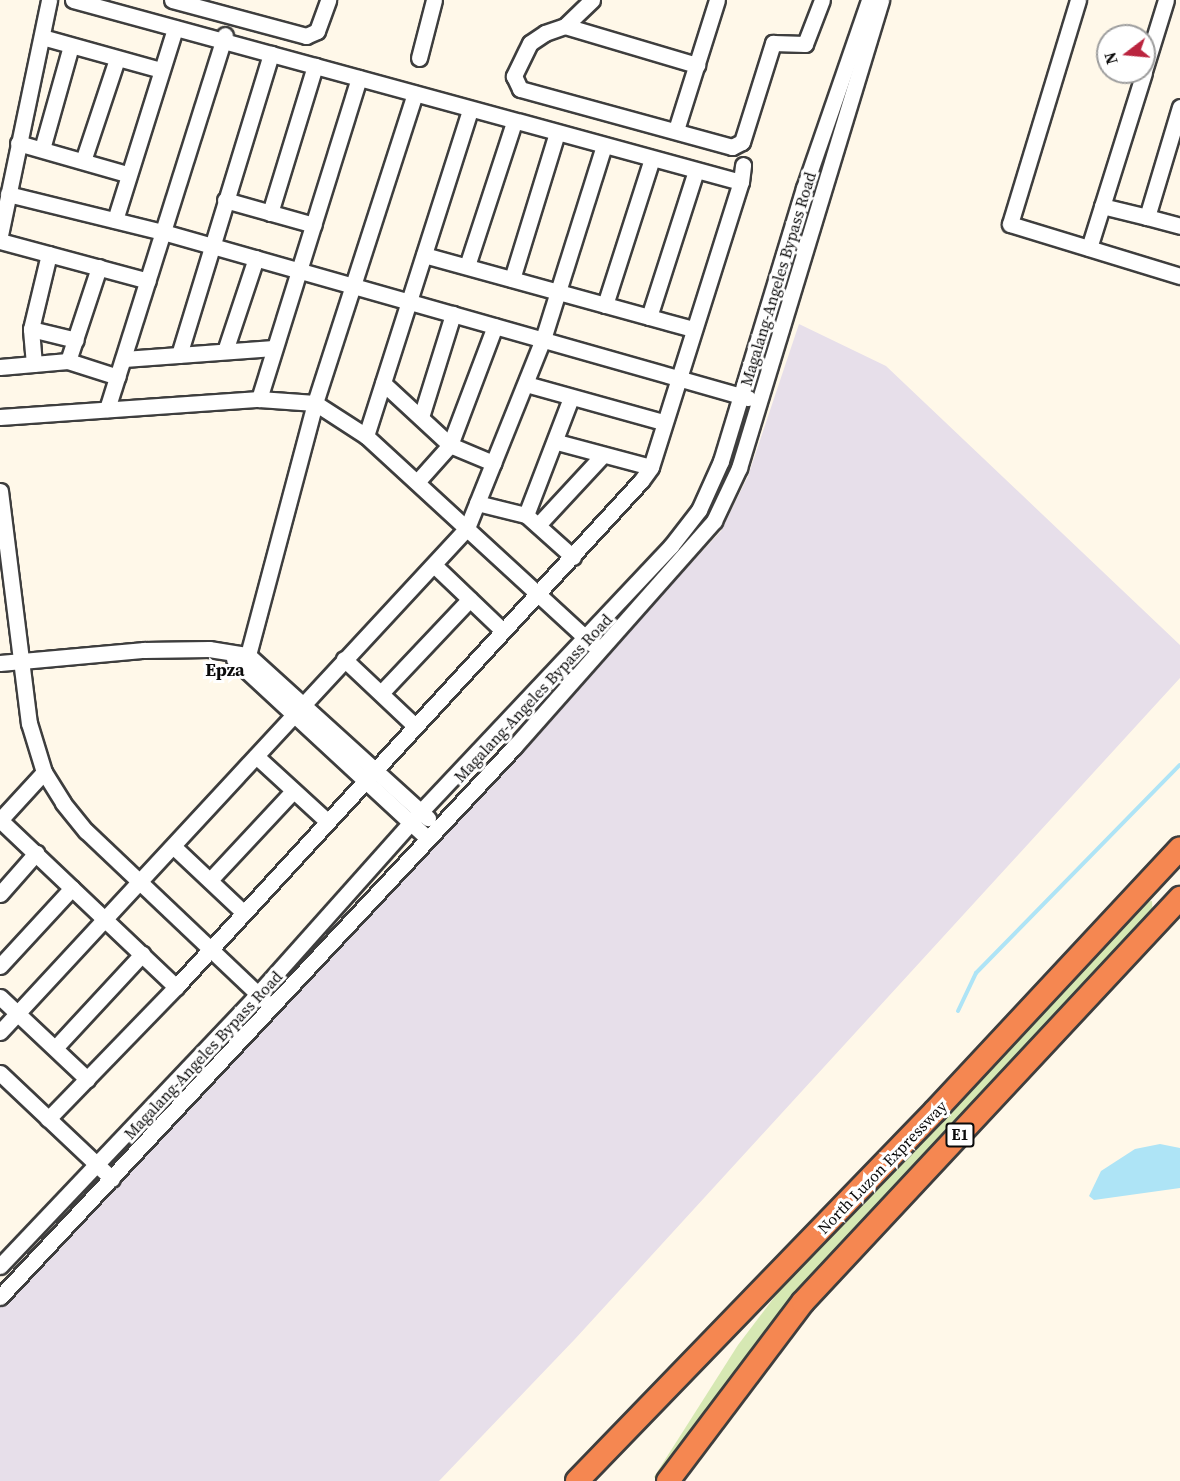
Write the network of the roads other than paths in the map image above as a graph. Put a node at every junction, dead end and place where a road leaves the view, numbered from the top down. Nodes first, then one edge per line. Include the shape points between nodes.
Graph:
1 (49, 0) edge
2 (73, 0) edge
3 (328, 0) edge
4 (435, 0) edge
5 (592, 0) edge
6 (717, 0) edge
7 (822, 0) edge
8 (869, 0) edge
9 (881, 0) edge
10 (1078, 0) edge
11 (1166, 0) edge
12 (176, 1) edge
13 (565, 26) junction
14 (174, 28) junction
15 (1156, 32) edge
16 (42, 37) junction
17 (224, 38) junction
18 (71, 46) junction
19 (271, 54) junction
20 (418, 58) dead end
21 (117, 59) junction
22 (697, 65) junction
23 (315, 66) junction
24 (161, 70) junction
25 (359, 78) junction
26 (1140, 84) edge
27 (415, 94) junction
28 (1180, 106) edge
29 (470, 110) junction
30 (514, 122) junction
31 (676, 130) junction
32 (557, 133) junction
33 (18, 143) junction
34 (604, 145) junction
35 (42, 149) junction
36 (652, 159) junction
37 (84, 161) junction
38 (743, 165) dead end
39 (696, 171) junction
40 (128, 174) junction
41 (741, 182) junction
42 (8, 194) junction
43 (225, 200) junction
44 (1102, 206) junction
45 (270, 213) junction
46 (1147, 217) junction
47 (114, 220) junction
48 (314, 225) junction
49 (1180, 226) edge
50 (163, 232) junction
51 (0, 235) edge
52 (0, 241) edge
53 (210, 246) junction
54 (1089, 248) junction
55 (50, 254) junction
56 (424, 255) junction
57 (256, 258) junction
58 (467, 266) junction
59 (99, 267) junction
60 (300, 271) junction
61 (1180, 276) edge
62 (512, 279) junction
63 (148, 281) junction
64 (353, 286) junction
65 (558, 292) junction
66 (409, 302) junction
67 (604, 305) junction
68 (453, 314) junction
69 (649, 316) junction
70 (495, 326) junction
71 (31, 328) junction
72 (693, 329) junction
73 (543, 339) junction
74 (76, 340) junction
75 (274, 348) junction
76 (225, 351) junction
77 (178, 356) junction
78 (124, 359) junction
79 (68, 361) junction
80 (34, 364) junction
81 (0, 367) edge
82 (678, 376) junction
83 (118, 377) junction
84 (383, 383) junction
85 (526, 384) junction
86 (740, 395) junction
87 (571, 398) junction
88 (259, 399) junction
89 (759, 401) junction
90 (315, 403) junction
91 (107, 409) junction
92 (0, 417) edge
93 (421, 417) junction
94 (663, 422) junction
95 (366, 436) junction
96 (556, 442) junction
97 (450, 445) junction
98 (602, 456) junction
99 (493, 463) junction
100 (651, 467) junction
101 (417, 482) junction
102 (0, 491) edge
103 (477, 502) junction
104 (532, 520) junction
105 (467, 528) junction
106 (573, 557) junction
107 (434, 565) junction
108 (540, 594) junction
109 (470, 599) junction
110 (503, 631) junction
111 (584, 638) junction
112 (601, 652) junction
113 (344, 659) junction
114 (23, 661) junction
115 (244, 661) junction
116 (0, 663) edge
117 (381, 693) junction
118 (298, 707) junction
119 (415, 726) junction
120 (256, 756) junction
121 (44, 772) junction
122 (369, 774) junction
123 (293, 791) junction
124 (416, 817) junction
125 (327, 821) junction
126 (432, 832) junction
127 (174, 847) junction
128 (1180, 848) edge
129 (36, 853) junction
130 (210, 880) junction
131 (141, 881) junction
132 (72, 888) junction
133 (0, 894) edge
134 (1180, 898) edge
135 (244, 913) junction
136 (107, 920) junction
137 (210, 950) junction
138 (142, 954) junction
139 (0, 966) edge
140 (176, 987) junction
141 (257, 994) junction
142 (0, 997) edge
143 (273, 1008) junction
144 (18, 1014) junction
145 (0, 1032) edge
146 (56, 1047) junction
147 (0, 1073) edge
148 (87, 1078) junction
149 (48, 1119) junction
150 (95, 1164) junction
151 (112, 1179) junction
152 (2, 1260) edge
153 (22, 1274) junction
154 (0, 1297) edge
155 (577, 1481) edge
156 (668, 1481) edge

1 - 16 street
2 - 14 street
3 - 12 street via 317,31 306,36
4 - 20 street
5 - 13 street
6 - 22 street
7 - 31 street via 805,44 773,43 738,146
8 - 86 street, Magalang-Angeles Bypass Road via 804,188
9 - 89 street, Magalang-Angeles Bypass Road
10 - 54 street via 1010,224
11 - 15 street
13 - 22 street
13 - 31 street via 530,43 514,76 520,89
14 - 17 street
14 - 24 street
16 - 18 street
16 - 33 street
17 - 19 street
17 - 50 street
18 - 21 street
18 - 35 street
19 - 23 street
19 - 43 street
21 - 24 street
21 - 37 street
22 - 31 street
23 - 25 street
23 - 45 street
24 - 40 street
25 - 27 street
25 - 48 street
26 - 44 street
27 - 29 street
27 - 64 street
28 - 46 street
29 - 30 street
29 - 56 street
30 - 32 street
30 - 58 street
32 - 34 street
32 - 62 street
33 - 35 street
33 - 42 street
34 - 36 street
34 - 65 street
35 - 37 street
36 - 39 street
36 - 67 street
37 - 40 street
38 - 41 street
39 - 41 street
39 - 69 street
40 - 47 street
41 - 72 street
42 - 47 street
42 - 51 street
43 - 45 street
43 - 53 street
44 - 46 street
44 - 54 street
45 - 48 street
46 - 49 street
47 - 50 street
48 - 60 street
50 - 53 street
50 - 63 street
52 - 55 street
53 - 57 street
53 - 77 street
54 - 61 street
55 - 59 street
55 - 71 street
56 - 58 street
56 - 66 street
57 - 60 street
57 - 76 street
58 - 62 street
59 - 63 street
59 - 74 street
60 - 64 street
60 - 75 street
62 - 65 street
63 - 78 street
64 - 66 street
64 - 90 street
65 - 67 street
65 - 73 street
66 - 68 street
66 - 84 street
67 - 69 street
68 - 70 street
68 - 93 street
69 - 72 street
70 - 73 street
70 - 97 street
71 - 74 street
71 - 80 street
72 - 82 street
73 - 82 street
73 - 85 street
74 - 79 street
75 - 76 street
75 - 88 street
76 - 77 street
77 - 78 street
78 - 83 street
79 - 80 street
79 - 83 street
80 - 81 street
82 - 86 street
82 - 94 street
83 - 91 street
84 - 93 street
84 - 95 street
85 - 87 street
85 - 99 street
86 - 89 street
86 - 111 street, Magalang-Angeles Bypass Road via 713,483 699,510 671,546
87 - 94 street
87 - 96 street
88 - 90 street
88 - 91 street
89 - 112 street, Magalang-Angeles Bypass Road via 736,476 714,521
90 - 95 street
90 - 115 street
91 - 92 street
93 - 97 street
94 - 100 street
95 - 101 street
96 - 98 street
96 - 104 street
97 - 99 street
97 - 101 street
98 - 100 street
98 - 104 street
99 - 103 street
100 - 106 street
101 - 105 street
102 - 114 street
103 - 104 street
103 - 105 street
104 - 106 street
105 - 107 street
105 - 108 street
106 - 108 street
107 - 109 street
107 - 113 street
108 - 110 street
108 - 111 street
109 - 110 street
109 - 117 street
110 - 119 street
111 - 112 street
111 - 124 street, Magalang-Angeles Bypass Road
112 - 126 street, Magalang-Angeles Bypass Road
113 - 117 street
113 - 118 street
114 - 115 street via 144,650 228,652
114 - 116 street
114 - 121 street via 29,723
115 - 118 street
117 - 119 street
118 - 120 street
118 - 122 street
119 - 122 street
120 - 123 street
120 - 127 street
121 - 129 street via 0,820
121 - 131 street via 86,831
122 - 124 street
122 - 125 street
123 - 125 street
123 - 130 street
124 - 126 street
124 - 141 street, Magalang-Angeles Bypass Road
125 - 135 street
126 - 143 street, Magalang-Angeles Bypass Road
127 - 130 street
127 - 131 street
128 - 155 highway, North Luzon Expressway / E1 via 935,1111
129 - 132 street
129 - 133 street
130 - 135 street
131 - 136 street
131 - 137 street
132 - 136 street
132 - 139 street
134 - 156 highway, North Luzon Expressway / E1 via 803,1302
135 - 137 street
136 - 138 street
136 - 144 street
137 - 140 street
137 - 141 street
138 - 140 street
138 - 146 street
140 - 148 street
141 - 143 street
141 - 150 street, Magalang-Angeles Bypass Road
142 - 144 street
143 - 151 street, Magalang-Angeles Bypass Road
144 - 145 street
144 - 146 street
146 - 148 street
147 - 149 street
148 - 149 street
149 - 150 street
150 - 151 street
150 - 152 street, Magalang-Angeles Bypass Road
151 - 153 street, Magalang-Angeles Bypass Road
152 - 153 street
153 - 154 street, Magalang-Angeles Bypass Road

